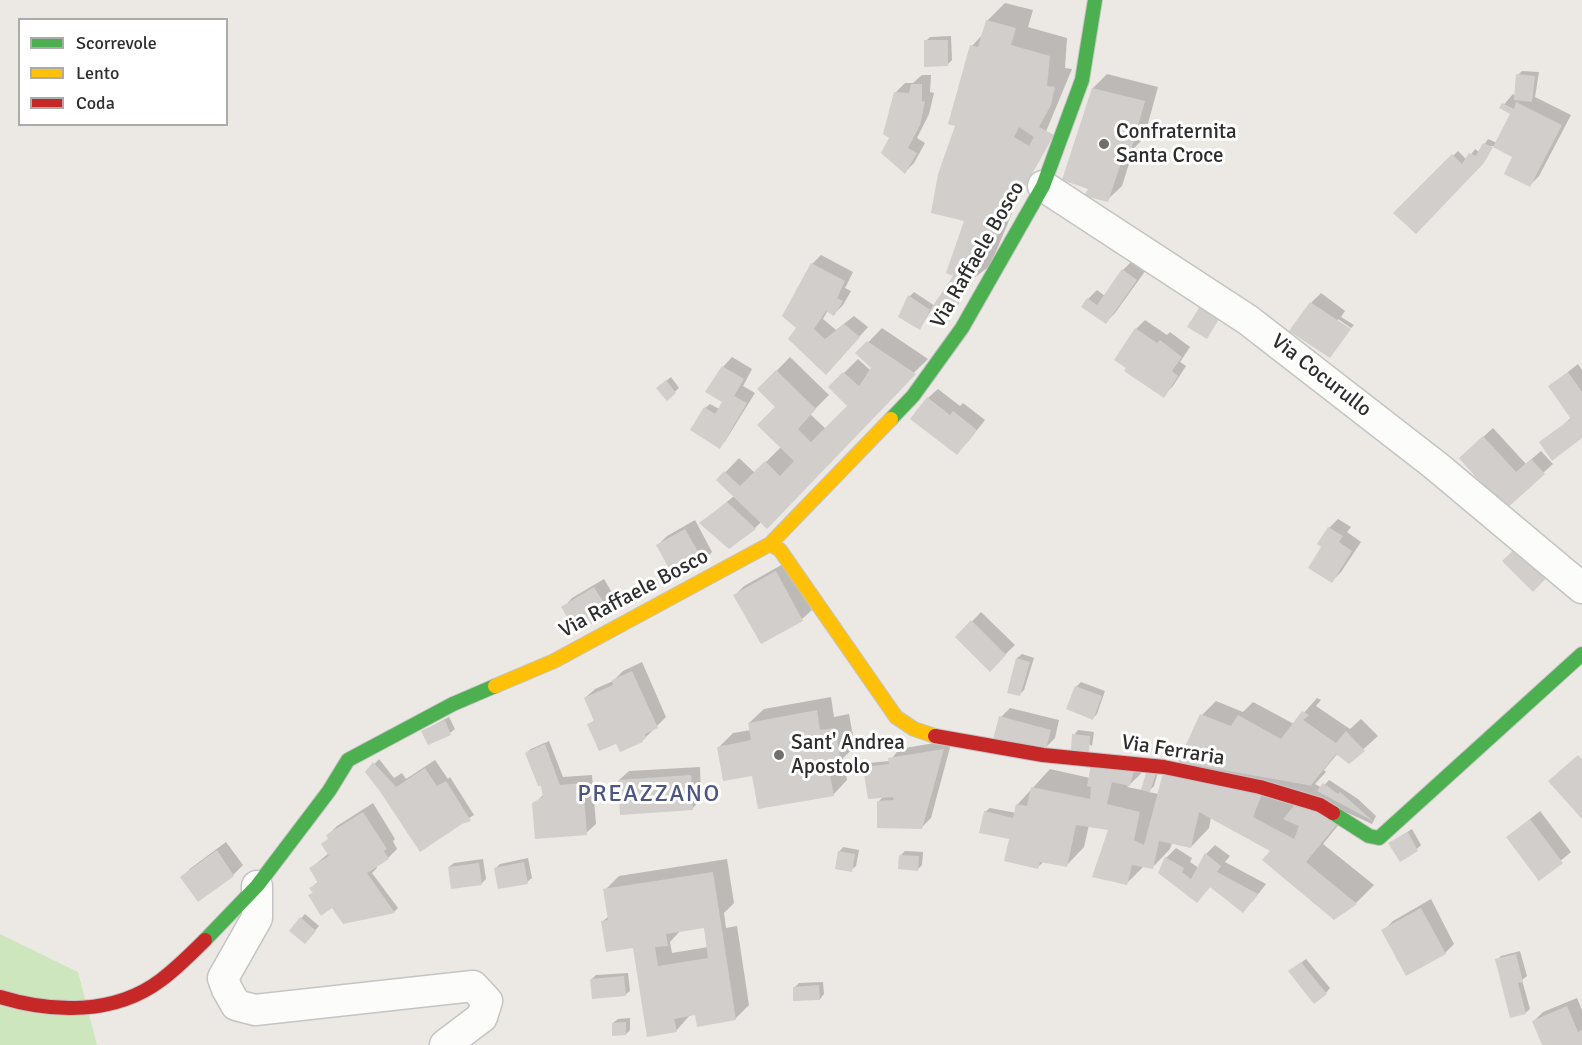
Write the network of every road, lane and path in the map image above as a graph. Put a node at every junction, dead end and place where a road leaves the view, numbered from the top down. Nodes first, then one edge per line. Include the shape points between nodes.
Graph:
1 (1095, 0) edge
2 (1043, 186) junction
3 (770, 544) junction
4 (1582, 588) edge
5 (1582, 654) edge
6 (257, 886) junction
7 (0, 997) edge
8 (445, 1045) edge

1 - 2 street, Via Raffaele Bosco via 1082,80
2 - 3 street, Via Raffaele Bosco via 962,328 914,396
2 - 4 street, Via Cocurullo via 1248,320 1435,465
3 - 5 street, Via Ferraria via 780,550 896,717 914,729 950,740 1043,755 1164,767 1260,787 1320,805 1369,836 1379,838
3 - 6 street, Via Raffaele Bosco via 554,661 453,704 348,760
6 - 7 street, Via Raffaele Bosco via 180,965 136,995 80,1008 54,1008
6 - 8 street via 257,918 223,978 236,1005 255,1010 473,986 487,1001 482,1017

